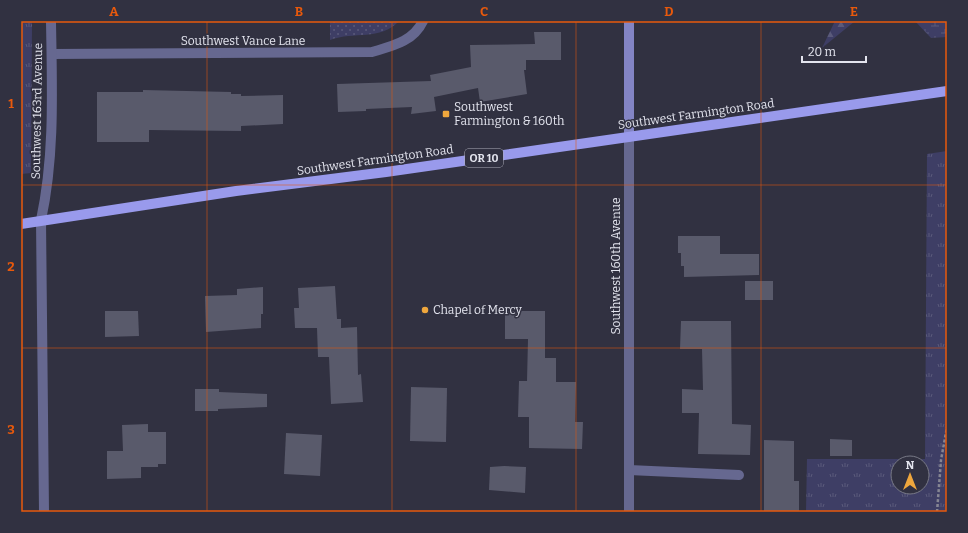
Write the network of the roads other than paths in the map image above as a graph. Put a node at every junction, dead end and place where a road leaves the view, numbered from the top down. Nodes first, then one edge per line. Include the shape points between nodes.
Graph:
1 (51, 21) edge
2 (423, 21) edge
3 (629, 21) edge
4 (52, 54) junction
5 (947, 91) edge
6 (629, 137) junction
7 (41, 220) junction
8 (21, 224) edge
9 (629, 470) junction
10 (739, 475) dead end
11 (44, 512) edge
12 (629, 512) edge

1 - 4 street, Southwest 163rd Avenue
2 - 4 street, Southwest Vance Lane via 412,36 401,43 372,52
3 - 6 street, Southwest 160th Avenue
4 - 7 street, Southwest 163rd Avenue via 51,157
5 - 6 main road, Southwest Farmington Road / OR 10
6 - 7 main road, Southwest Farmington Road / OR 10
6 - 9 street, Southwest 160th Avenue
7 - 8 main road, Southwest Farmington Road / OR 10
7 - 11 street, Southwest 163rd Avenue
9 - 10 street
9 - 12 street, Southwest 160th Avenue

